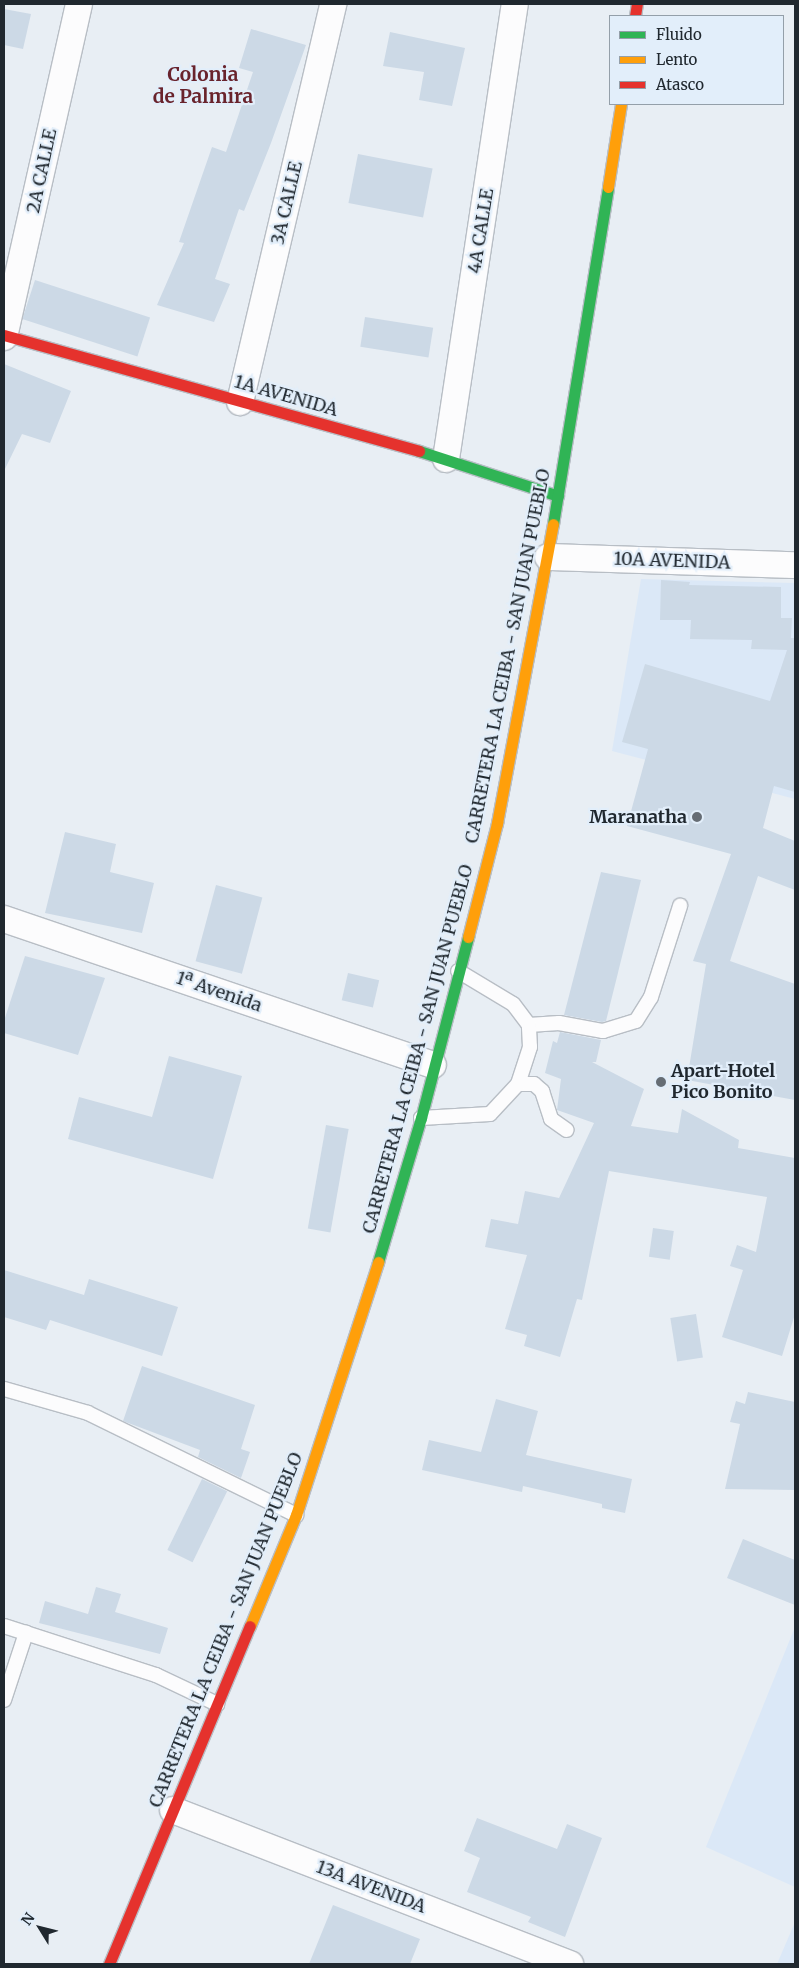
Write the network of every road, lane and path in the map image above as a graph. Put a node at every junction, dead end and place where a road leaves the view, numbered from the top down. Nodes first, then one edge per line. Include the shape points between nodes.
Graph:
1 (78, 4) edge
2 (333, 4) edge
3 (515, 4) edge
4 (621, 105) edge
5 (4, 336) edge
6 (240, 402) junction
7 (446, 459) junction
8 (558, 496) junction
9 (548, 557) junction
10 (795, 565) edge
11 (680, 906) dead end
12 (4, 919) edge
13 (458, 971) junction
14 (528, 1025) junction
15 (433, 1065) junction
16 (518, 1084) junction
17 (421, 1118) junction
18 (566, 1130) dead end
19 (4, 1389) edge
20 (296, 1515) junction
21 (4, 1626) edge
22 (26, 1633) junction
23 (4, 1700) edge
24 (217, 1704) junction
25 (173, 1810) junction
26 (109, 1964) edge
27 (570, 1964) edge

1 - 5 street, 2A CALLE
2 - 6 street, 3A CALLE
3 - 7 street, 4A CALLE
4 - 8 main road, CARRETERA LA CEIBA - SAN JUAN PUEBLO
5 - 6 main road, 1A AVENIDA
6 - 7 main road, 1A AVENIDA
7 - 8 main road, 1A AVENIDA
8 - 9 main road, CARRETERA LA CEIBA - SAN JUAN PUEBLO
9 - 10 street, 10A AVENIDA
9 - 13 main road, CARRETERA LA CEIBA - SAN JUAN PUEBLO via 497,823
11 - 14 lane via 652,997 636,1020 603,1031 559,1023
12 - 15 street, 1ª Avenida
13 - 14 lane via 513,1004
13 - 15 main road, CARRETERA LA CEIBA - SAN JUAN PUEBLO
14 - 16 lane via 530,1047
15 - 17 main road, CARRETERA LA CEIBA - SAN JUAN PUEBLO
16 - 17 lane via 490,1114
16 - 18 lane via 534,1084 542,1091 551,1119
17 - 20 main road, CARRETERA LA CEIBA - SAN JUAN PUEBLO via 360,1324
19 - 20 lane via 88,1413
20 - 24 main road, CARRETERA LA CEIBA - SAN JUAN PUEBLO
21 - 22 lane
22 - 23 lane
22 - 24 lane via 156,1675
24 - 25 main road, CARRETERA LA CEIBA - SAN JUAN PUEBLO
25 - 26 main road, CARRETERA LA CEIBA - SAN JUAN PUEBLO
25 - 27 street, 13A AVENIDA

